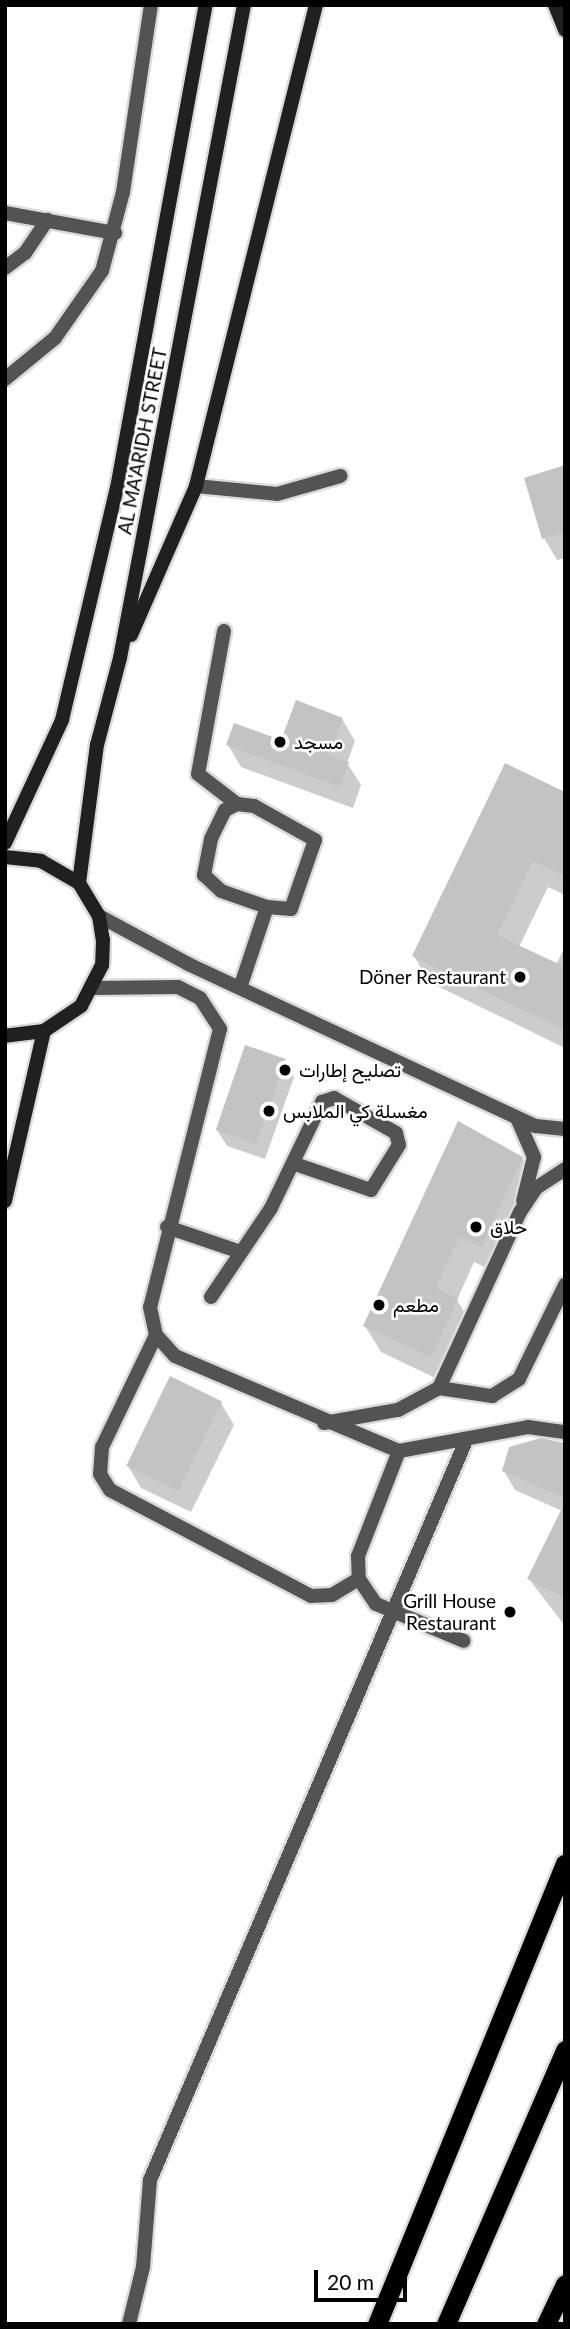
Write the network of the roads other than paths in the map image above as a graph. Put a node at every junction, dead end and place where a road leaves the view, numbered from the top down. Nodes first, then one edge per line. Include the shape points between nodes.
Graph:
1 (151, 5) edge
2 (205, 5) edge
3 (244, 5) edge
4 (316, 5) edge
5 (555, 5) edge
6 (565, 30) edge
7 (5, 213) edge
8 (47, 220) junction
9 (115, 233) junction
10 (5, 268) edge
11 (6, 378) edge
12 (340, 476) dead end
13 (196, 486) junction
14 (224, 631) dead end
15 (120, 658) junction
16 (237, 804) junction
17 (5, 843) edge
18 (5, 857) edge
19 (79, 883) junction
20 (267, 907) junction
21 (99, 916) junction
22 (241, 985) junction
23 (94, 988) junction
24 (44, 1031) junction
25 (5, 1036) edge
26 (517, 1117) junction
27 (565, 1129) edge
28 (295, 1164) junction
29 (565, 1169) edge
30 (5, 1201) edge
31 (520, 1212) junction
32 (167, 1227) junction
33 (238, 1251) junction
34 (565, 1286) edge
35 (211, 1297) dead end
36 (156, 1335) junction
37 (439, 1388) junction
38 (322, 1423) junction
39 (565, 1432) edge
40 (465, 1443) junction
41 (399, 1451) junction
42 (359, 1579) junction
43 (391, 1610) junction
44 (464, 1641) dead end
45 (565, 1864) edge
46 (565, 2050) edge
47 (565, 2284) edge
48 (129, 2324) edge
49 (377, 2324) edge
50 (446, 2324) edge
51 (546, 2324) edge

1 - 9 street
2 - 17 main road, AL MA'ARIDH STREET via 117,488 62,720
3 - 15 main road, AL MA'ARIDH STREET
4 - 13 main road
5 - 6 main road
7 - 8 street
8 - 9 street
8 - 10 street via 25,253
9 - 11 street via 81,307
12 - 13 street via 277,494
13 - 15 main road
14 - 16 street via 198,774
15 - 19 main road, AL MA'ARIDH STREET via 97,745
16 - 20 street via 225,810 216,829 204,875 222,891
16 - 20 street via 254,806 315,840 290,909
18 - 19 main road via 41,861
19 - 21 main road
20 - 22 street
21 - 22 street
21 - 23 main road via 103,940
22 - 26 street
23 - 24 main road via 81,1006
23 - 32 street via 178,988 200,998 220,1029
24 - 25 main road
24 - 30 main road
26 - 27 street
26 - 31 street via 534,1157
28 - 28 street via 372,1190 399,1144 396,1133 334,1098 316,1112
28 - 33 street
29 - 31 street via 536,1188
31 - 37 street
32 - 33 street
32 - 36 street via 149,1307
33 - 35 street
34 - 37 street via 519,1379 492,1396
36 - 38 street via 175,1356
36 - 42 street via 102,1447 100,1474 110,1490 311,1596 332,1595
37 - 38 street via 398,1410
38 - 41 street
39 - 40 street via 528,1427
40 - 41 street
40 - 43 street
41 - 42 street via 358,1556
42 - 43 street via 376,1604
43 - 44 street
43 - 48 street via 150,2180 142,2267
45 - 49 highway
46 - 50 highway
47 - 51 highway

